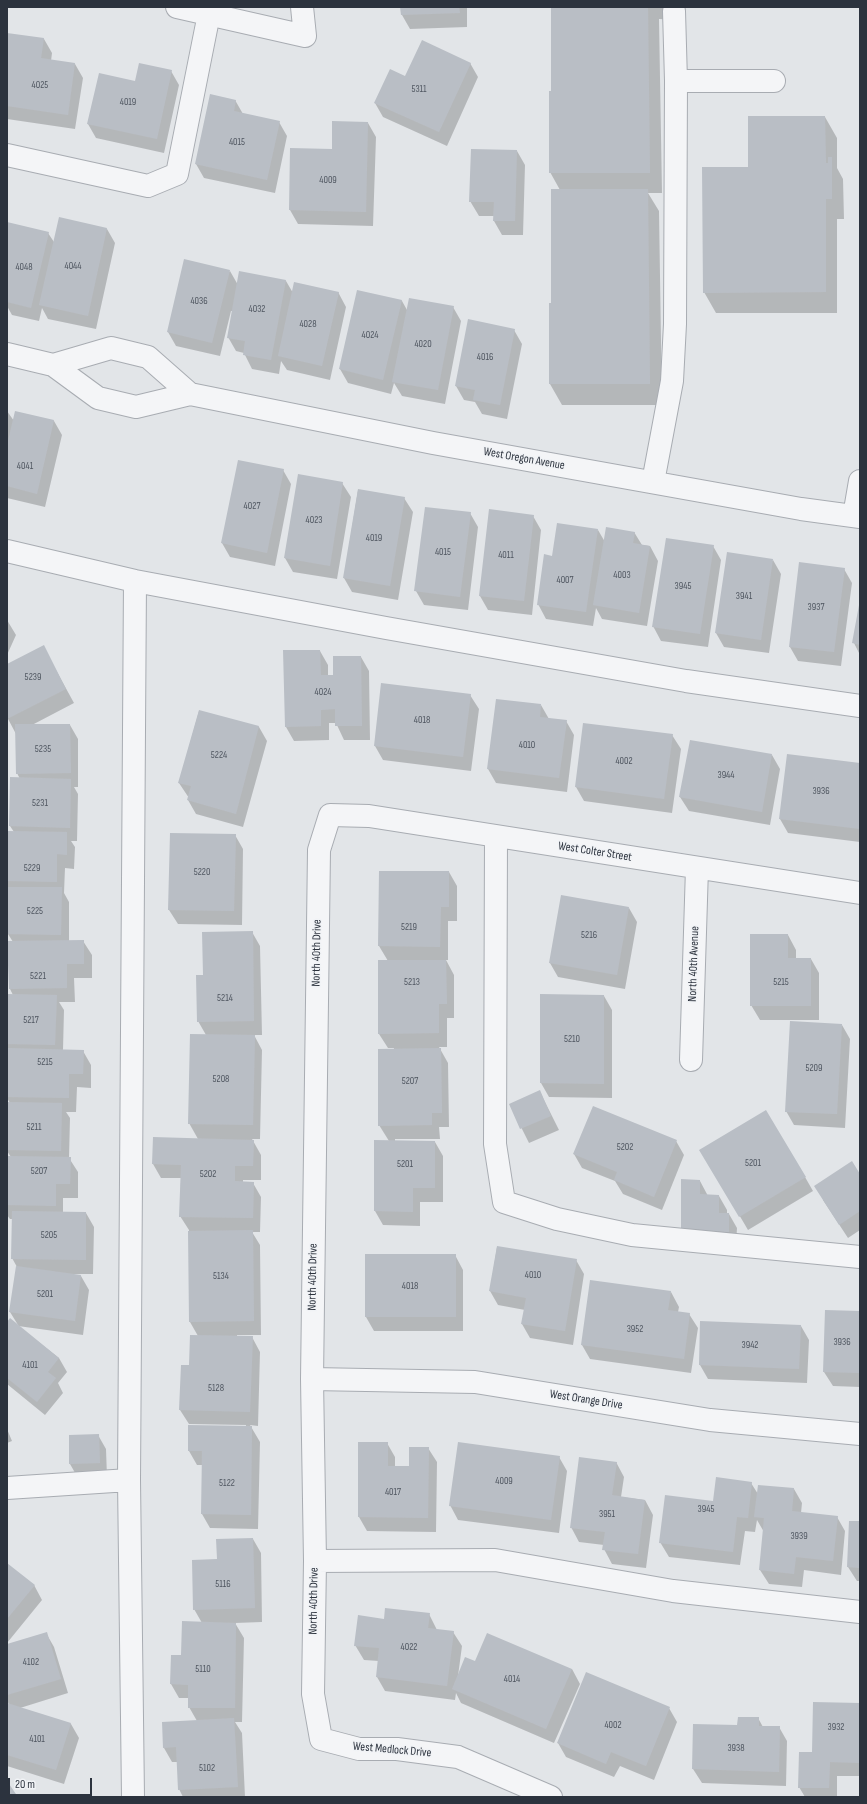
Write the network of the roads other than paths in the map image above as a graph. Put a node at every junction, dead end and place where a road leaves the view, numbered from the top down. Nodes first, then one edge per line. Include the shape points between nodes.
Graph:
1 (177, 7) edge
2 (302, 7) edge
3 (674, 11) dead end
4 (209, 14) junction
5 (676, 81) junction
6 (774, 81) dead end
7 (7, 155) edge
8 (7, 354) edge
9 (53, 365) junction
10 (190, 394) junction
11 (860, 481) edge
12 (654, 482) junction
13 (857, 516) edge
14 (7, 551) edge
15 (135, 581) junction
16 (860, 706) edge
17 (330, 815) joint
18 (496, 837) junction
19 (697, 868) junction
20 (860, 893) edge
21 (691, 1060) dead end
22 (860, 1257) edge
23 (312, 1379) junction
24 (860, 1434) edge
25 (129, 1480) junction
26 (7, 1488) edge
27 (315, 1561) junction
28 (860, 1612) edge
29 (322, 1739) joint
30 (133, 1797) edge
31 (551, 1797) edge

1 - 4 street
2 - 4 street via 305,36
3 - 5 street
4 - 7 street via 177,174 148,186
5 - 6 street
5 - 12 street via 675,324 672,381
8 - 9 street, West Oregon Avenue
9 - 10 street, West Oregon Avenue via 98,398 136,407
9 - 10 street, West Oregon Avenue via 111,348 148,357
10 - 12 street, West Oregon Avenue via 432,443
11 - 13 street
12 - 13 street, West Oregon Avenue via 802,510
14 - 15 street
15 - 16 street via 679,680
15 - 25 street
17 - 18 street, West Colter Street via 369,816
17 - 23 street, North 40th Drive via 319,850
18 - 19 street, West Colter Street
18 - 22 street via 494,1144 504,1202 557,1219 632,1235
19 - 20 street, West Colter Street
19 - 21 street, North 40th Avenue
23 - 24 street, West Orange Drive via 475,1382 710,1420
23 - 27 street, North 40th Drive
25 - 26 street
25 - 30 street
27 - 28 street via 495,1560 673,1591
27 - 29 street, North 40th Drive via 313,1694
29 - 31 street, West Medlock Drive via 359,1749 397,1749 458,1757

